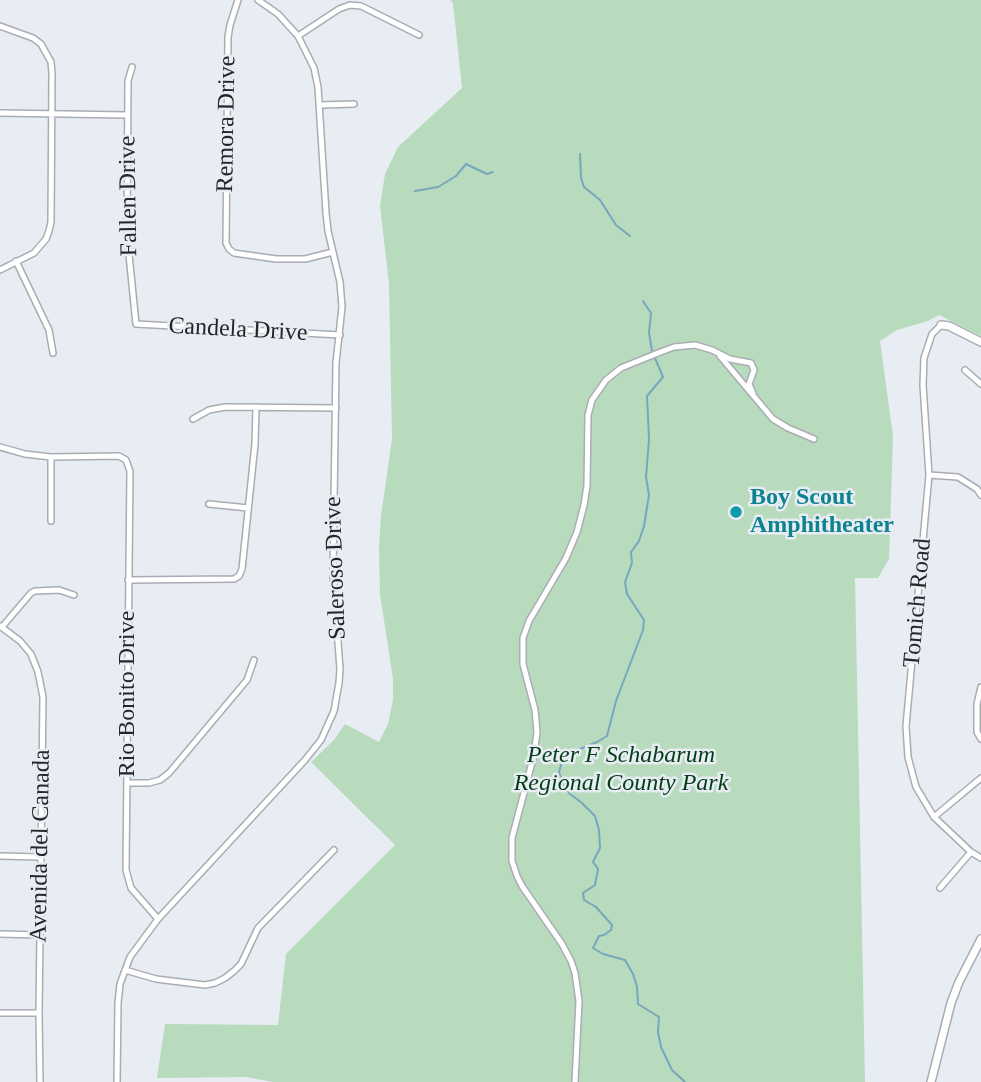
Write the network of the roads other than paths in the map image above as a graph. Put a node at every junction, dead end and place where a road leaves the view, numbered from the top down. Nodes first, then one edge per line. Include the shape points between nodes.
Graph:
1 (238, 0) edge
2 (258, 0) edge
3 (0, 26) edge
4 (419, 35) dead end
5 (298, 36) junction
6 (132, 67) dead end
7 (354, 104) dead end
8 (321, 105) junction
9 (0, 113) edge
10 (52, 113) junction
11 (127, 115) junction
12 (333, 252) junction
13 (16, 261) junction
14 (0, 270) edge
15 (136, 324) joint
16 (941, 326) joint
17 (340, 335) junction
18 (981, 342) edge
19 (53, 353) dead end
20 (718, 353) junction
21 (965, 370) dead end
22 (981, 384) edge
23 (753, 394) junction
24 (256, 407) junction
25 (335, 408) junction
26 (193, 419) dead end
27 (814, 439) dead end
28 (0, 447) edge
29 (51, 457) junction
30 (929, 475) junction
31 (981, 495) edge
32 (209, 503) dead end
33 (248, 508) junction
34 (51, 521) dead end
35 (128, 580) junction
36 (74, 595) dead end
37 (1, 627) edge
38 (254, 660) dead end
39 (981, 687) edge
40 (981, 739) edge
41 (981, 779) edge
42 (128, 783) junction
43 (934, 817) junction
44 (334, 850) dead end
45 (971, 852) junction
46 (0, 856) edge
47 (41, 857) junction
48 (981, 858) edge
49 (940, 888) dead end
50 (158, 919) junction
51 (0, 934) edge
52 (40, 935) junction
53 (981, 939) edge
54 (125, 970) junction
55 (0, 1013) edge
56 (39, 1013) junction
57 (40, 1082) edge
58 (117, 1082) edge
59 (575, 1082) edge
60 (930, 1082) edge

1 - 12 street, Remora Drive via 228,37 226,243 234,253 290,260
2 - 5 street, Saleroso Drive
3 - 10 street via 33,38 47,52
4 - 5 street via 350,5
5 - 8 street, Saleroso Drive via 314,68
6 - 11 street, Fallen Drive
7 - 8 street
8 - 12 street, Saleroso Drive via 326,213
9 - 10 street
10 - 11 street
10 - 13 street via 49,231 34,253
11 - 15 street, Fallen Drive via 127,234
12 - 17 street, Saleroso Drive via 342,293
13 - 14 street
13 - 19 street via 49,330
15 - 17 street, Candela Drive
16 - 18 street
16 - 30 street, Tomich Road via 932,334 924,358
17 - 25 street, Saleroso Drive
20 - 23 street
20 - 23 street via 753,365 749,384
20 - 59 street via 695,345 674,346 627,365 601,386 587,422 587,486 581,520 523,638 523,664 537,740 512,838 512,861 519,882 562,944 575,973 579,1001
21 - 22 street
23 - 27 street via 778,422
24 - 25 street
24 - 26 street via 209,410
24 - 33 street
25 - 50 street, Saleroso Drive via 332,575 340,669 334,710 321,740 304,761
28 - 29 street
29 - 34 street
29 - 35 street, Rio Bonito Drive via 119,456 126,460 130,471
30 - 31 street via 958,477
30 - 43 street, Tomich Road via 906,726 916,787
32 - 33 street
33 - 35 street via 239,576
35 - 42 street, Rio Bonito Drive
36 - 37 street via 35,591
37 - 47 street, Avenida del Canada via 31,654 43,697
38 - 42 street via 247,680 169,772 149,783
39 - 40 street via 977,732
41 - 43 street
42 - 50 street, Rio Bonito Drive via 127,878
43 - 45 street, Tomich Road
44 - 54 street via 258,928 241,964 225,978 205,985
45 - 48 street, Tomich Road
45 - 49 street
46 - 47 street
47 - 52 street, Avenida del Canada
50 - 54 street, Saleroso Drive
51 - 52 street
52 - 56 street, Avenida del Canada
53 - 60 street via 951,1003
54 - 58 street, Saleroso Drive via 118,1003
55 - 56 street
56 - 57 street, Avenida del Canada

